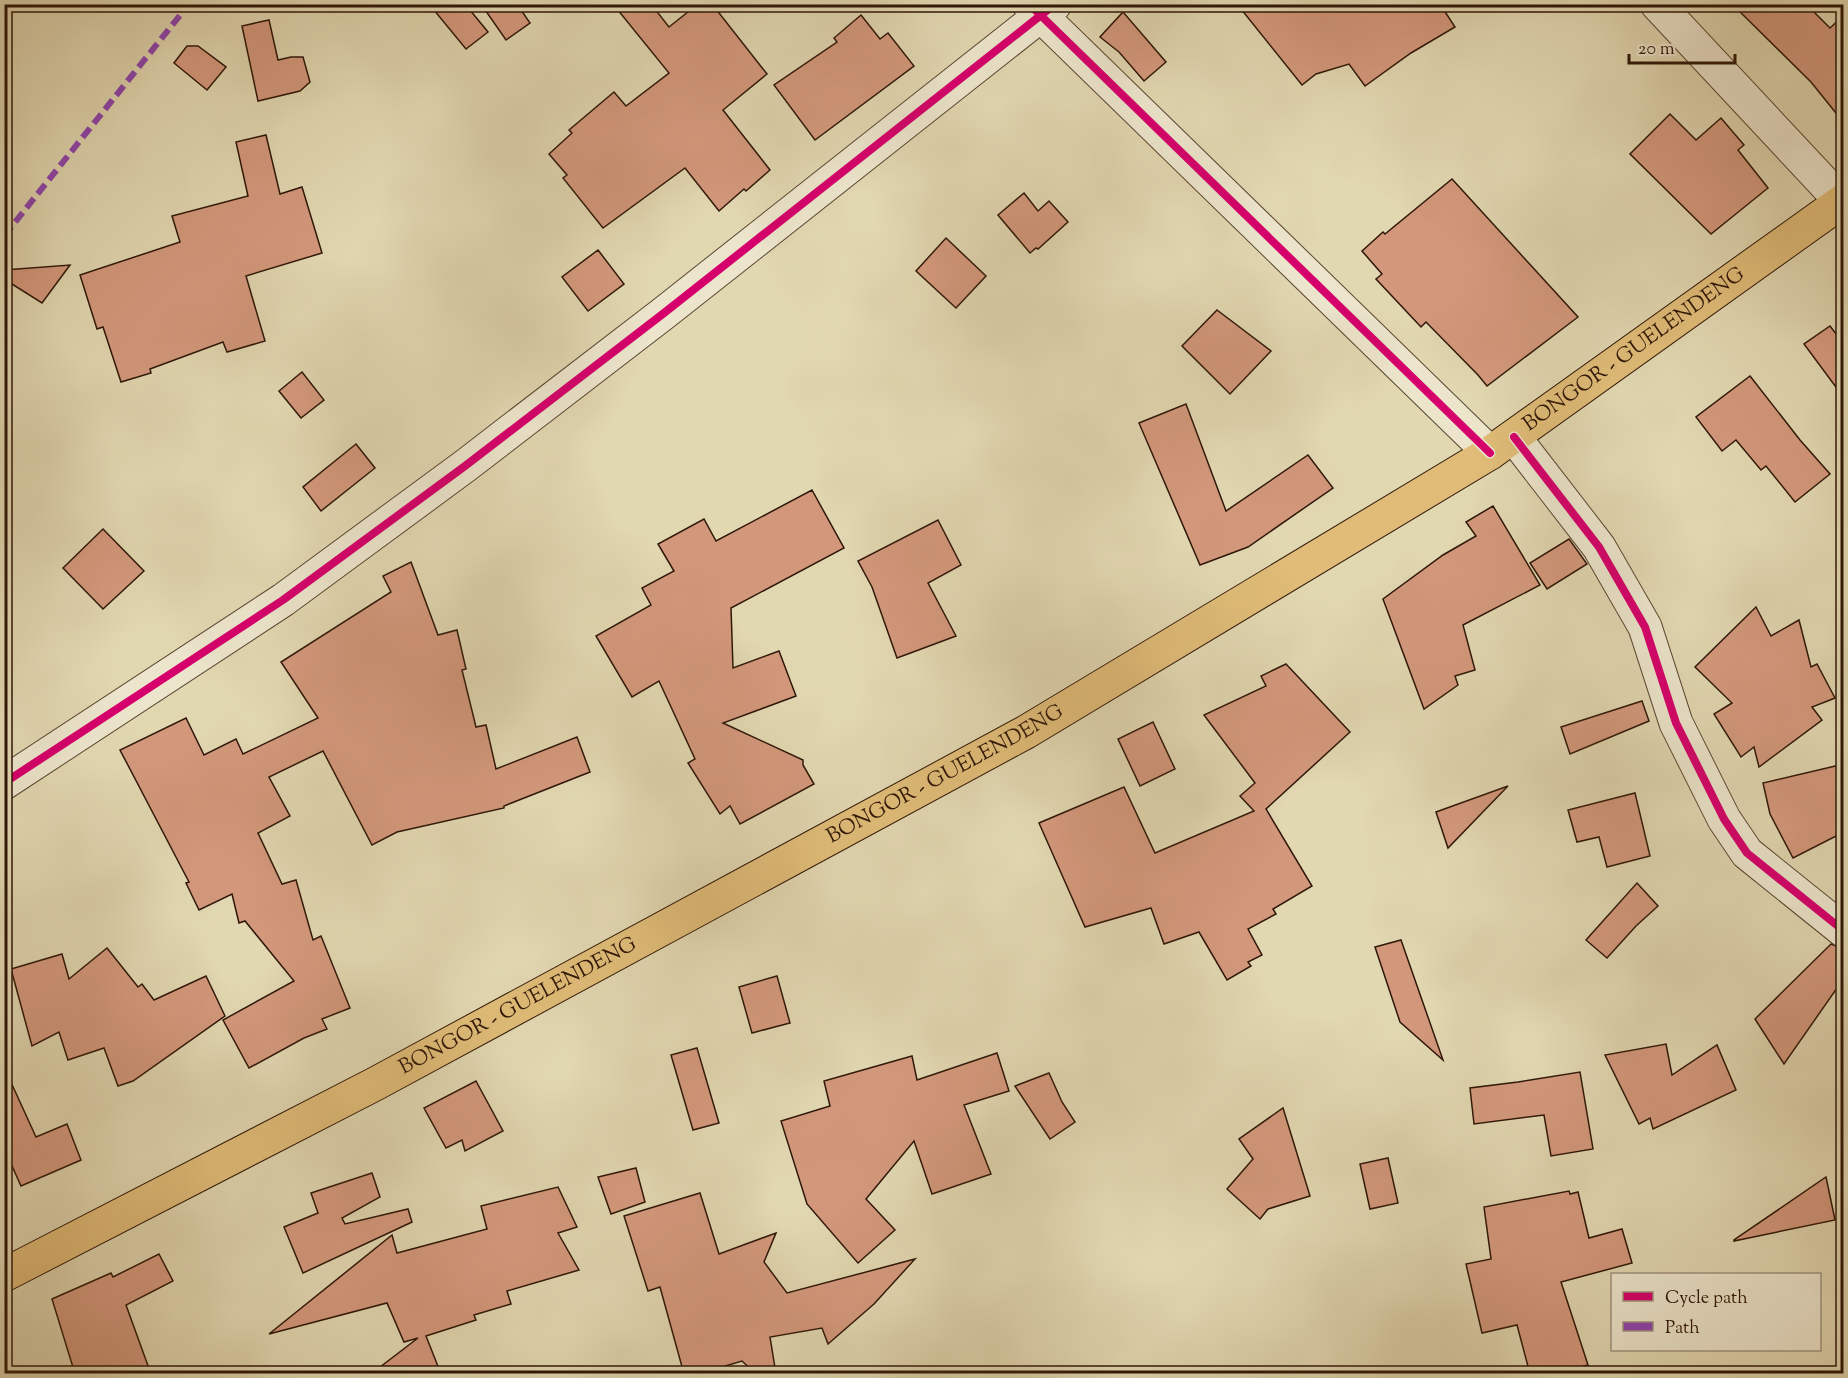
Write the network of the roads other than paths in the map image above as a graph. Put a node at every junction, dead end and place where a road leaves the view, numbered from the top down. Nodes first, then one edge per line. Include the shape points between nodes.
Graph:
1 (1657, 4) edge
2 (1042, 8) edge
3 (1842, 201) edge
4 (1502, 445) junction
5 (4, 783) edge
6 (1844, 931) edge
7 (4, 1275) edge

1 - 3 street
2 - 4 street
2 - 5 street via 664,313 465,466 283,600
3 - 4 highway, BONGOR - GUELENDENG
4 - 6 street via 1599,548 1645,627 1676,723 1724,819 1747,853
4 - 7 highway, BONGOR - GUELENDENG via 1016,738 386,1078

